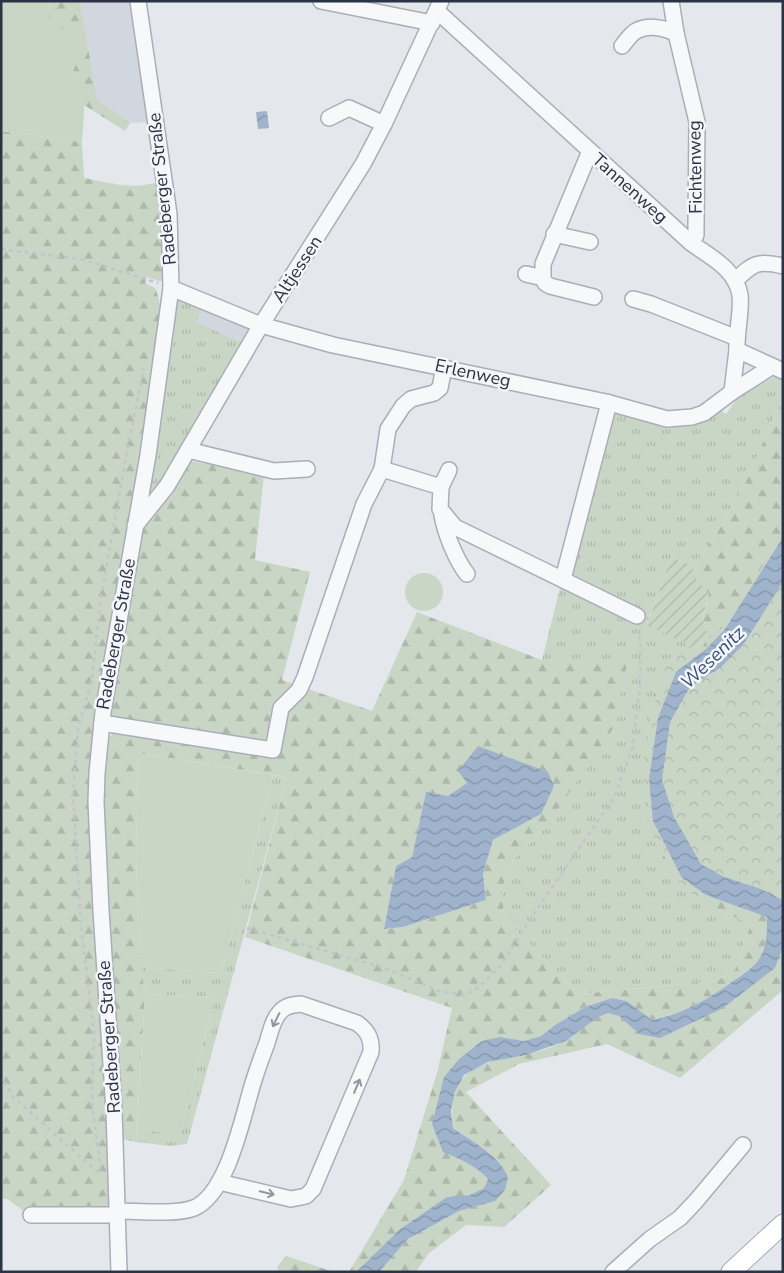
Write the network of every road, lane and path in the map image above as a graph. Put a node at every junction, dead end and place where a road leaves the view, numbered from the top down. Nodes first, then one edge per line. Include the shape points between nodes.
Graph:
1 (138, 1) edge
2 (321, 1) edge
3 (671, 1) edge
4 (437, 12) edge
5 (676, 33) junction
6 (622, 46) dead end
7 (329, 118) dead end
8 (384, 124) junction
9 (590, 151) junction
10 (554, 234) junction
11 (590, 242) dead end
12 (691, 243) junction
13 (1, 249) edge
14 (783, 266) edge
15 (526, 274) dead end
16 (543, 278) junction
17 (735, 281) junction
18 (171, 288) junction
19 (594, 297) dead end
20 (633, 299) dead end
21 (261, 325) junction
22 (737, 344) junction
23 (444, 367) junction
24 (777, 369) edge
25 (732, 392) junction
26 (609, 403) junction
27 (188, 450) junction
28 (306, 469) dead end
29 (382, 469) junction
30 (449, 470) dead end
31 (441, 487) junction
32 (440, 509) junction
33 (134, 527) junction
34 (467, 574) dead end
35 (563, 579) junction
36 (637, 616) joint
37 (102, 723) junction
38 (247, 928) dead end
39 (1, 1074) edge
40 (743, 1145) dead end
41 (101, 1175) dead end
42 (219, 1182) junction
43 (118, 1213) junction
44 (30, 1216) dead end
45 (783, 1224) edge
46 (119, 1272) edge
47 (613, 1272) edge
48 (731, 1272) edge

1 - 18 street, Radeberger Straße via 169,214
2 - 4 street
3 - 5 street, Fichtenweg
4 - 8 street, Altjessen
4 - 9 street, Tannenweg
5 - 6 street via 666,28 637,30
5 - 12 street, Fichtenweg via 697,122 696,235
7 - 8 street via 349,108
8 - 21 street, Altjessen via 358,172
9 - 10 street
9 - 12 street, Tannenweg
10 - 11 street
10 - 16 street via 543,264
12 - 17 street, Tannenweg via 726,268
13 - 18 path via 81,259
14 - 17 street via 756,263
15 - 16 street
16 - 19 street via 550,286
17 - 22 street via 740,296
18 - 21 street, Erlenweg
18 - 33 street, Radeberger Straße via 148,455
20 - 22 street via 651,304
21 - 23 street, Erlenweg via 333,345
21 - 27 street, Altjessen
22 - 24 street
22 - 25 street
23 - 26 street, Erlenweg
23 - 29 street via 440,388 434,393 411,399 396,414 388,429
24 - 25 street, Erlenweg
25 - 26 street, Erlenweg via 704,413 679,419 667,419
26 - 35 street
27 - 28 street via 274,471
27 - 33 street, Altjessen via 167,486
29 - 31 street
29 - 37 street via 364,504 305,677 299,690 281,708 272,750
30 - 31 street
31 - 32 street
32 - 34 street
32 - 35 street via 455,527
33 - 37 street, Radeberger Straße
35 - 36 street
36 - 38 path via 641,631 640,686 632,750 613,799 502,964 478,988 465,995 439,991 384,968
37 - 43 street, Radeberger Straße via 96,802
39 - 41 path via 13,1097
40 - 47 street via 680,1218
42 -> 42 street via 291,1199 306,1196 313,1189 371,1052 369,1034 364,1028 358,1023 301,1004 291,1004 280,1012 253,1082 230,1160
42 - 43 street via 195,1208
43 - 44 street
43 - 46 street, Radeberger Straße
45 - 48 main road

